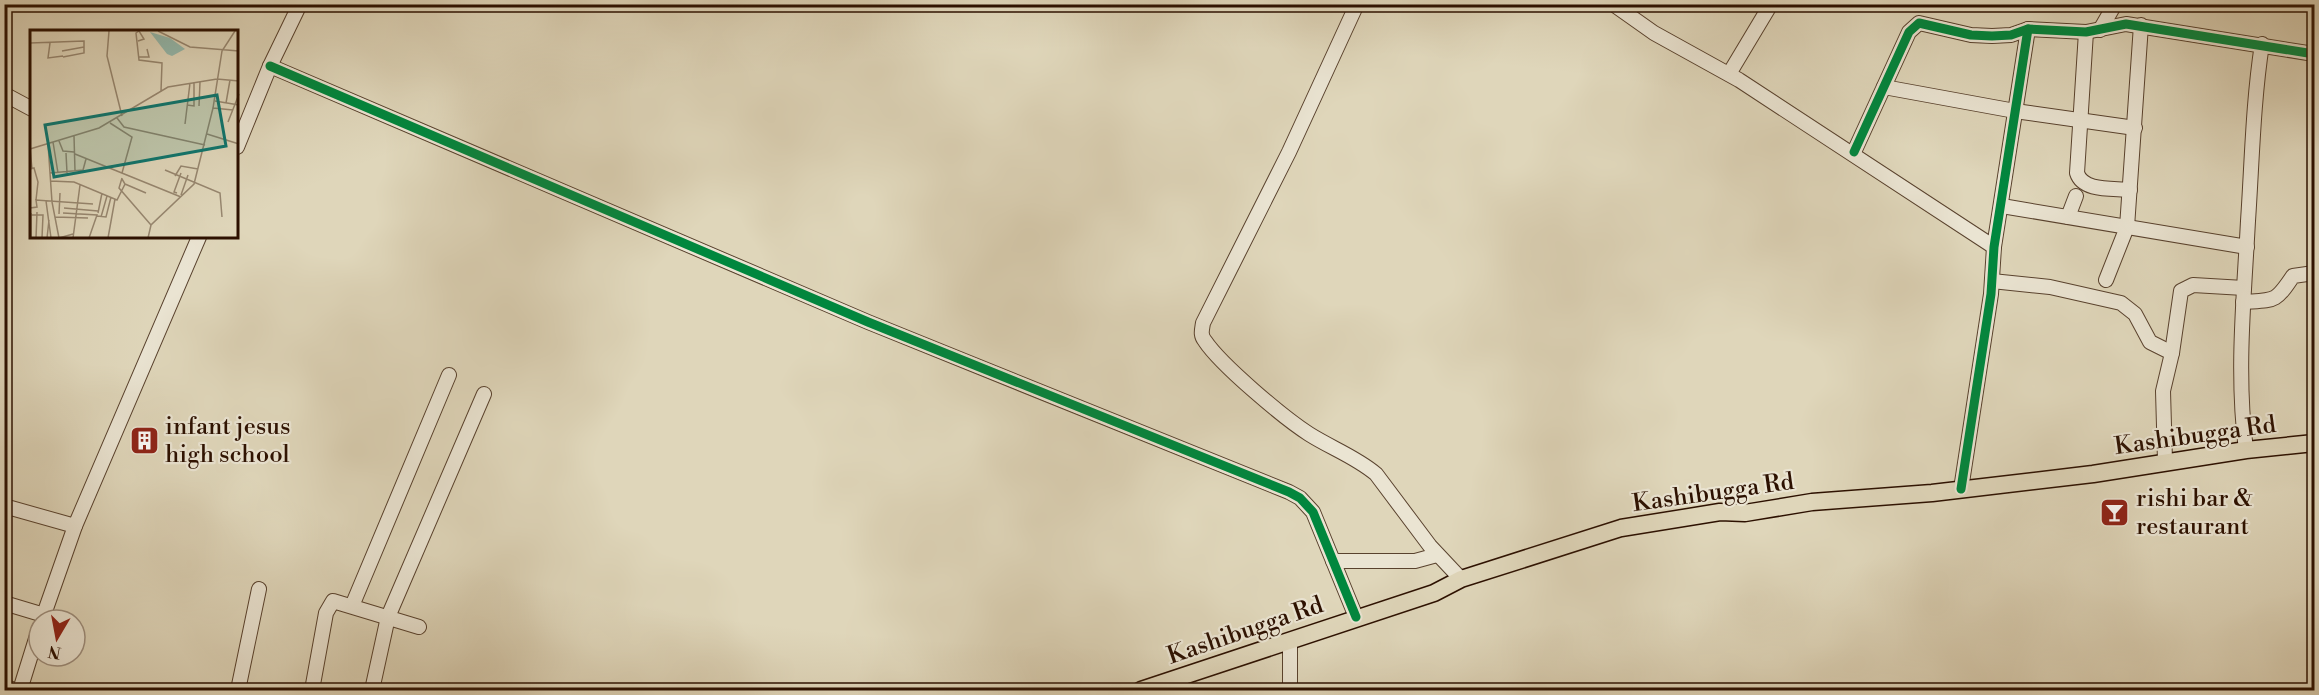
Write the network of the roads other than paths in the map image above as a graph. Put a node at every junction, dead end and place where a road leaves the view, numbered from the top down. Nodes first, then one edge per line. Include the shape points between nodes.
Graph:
1 (300, 4) edge
2 (1358, 4) edge
3 (1613, 4) edge
4 (1771, 4) edge
5 (2115, 4) edge
6 (2141, 25) junction
7 (2028, 29) junction
8 (2093, 31) junction
9 (2262, 44) junction
10 (2314, 54) edge
11 (270, 66) junction
12 (1729, 74) junction
13 (1884, 87) junction
14 (4, 94) edge
15 (30, 108) edge
16 (2015, 111) junction
17 (2082, 121) junction
18 (2135, 128) junction
19 (238, 145) edge
20 (1854, 152) junction
21 (2130, 190) junction
22 (2076, 196) dead end
23 (2001, 206) junction
24 (2068, 217) junction
25 (2127, 227) junction
26 (199, 238) edge
27 (1994, 247) junction
28 (2247, 247) junction
29 (2314, 273) edge
30 (2106, 280) dead end
31 (1992, 281) junction
32 (2243, 295) junction
33 (2172, 353) junction
34 (449, 375) dead end
35 (484, 394) dead end
36 (2314, 443) edge
37 (2246, 450) junction
38 (2165, 461) junction
39 (1960, 489) junction
40 (4, 506) edge
41 (75, 526) junction
42 (1437, 555) junction
43 (1333, 561) junction
44 (1461, 579) junction
45 (259, 588) dead end
46 (4, 603) edge
47 (352, 606) junction
48 (46, 608) edge
49 (27, 611) edge
50 (388, 617) junction
51 (1356, 617) junction
52 (418, 627) dead end
53 (1290, 642) junction
54 (27, 668) edge
55 (4, 686) edge
56 (14, 690) edge
57 (20, 690) edge
58 (238, 690) edge
59 (312, 690) edge
60 (372, 690) edge
61 (1141, 690) edge
62 (1290, 690) edge

1 - 11 street
2 - 42 street via 1201,333 1237,375 1306,433 1376,474
3 - 12 street via 1654,33
4 - 12 street
5 - 8 street
6 - 8 street
6 - 9 street
6 - 18 street
7 - 8 street
7 - 13 street via 2011,35 1971,35 1919,23 1909,32
7 - 16 street
8 - 17 street
9 - 10 street
9 - 28 street via 2255,89
11 - 19 street
11 - 43 street via 868,322 1289,492 1313,512
12 - 20 street
13 - 16 street
13 - 20 street
14 - 15 street
16 - 17 street
16 - 23 street
17 - 18 street
17 - 21 street via 2079,180 2088,186
18 - 21 street
20 - 27 street
21 - 25 street
22 - 24 street
23 - 24 street
23 - 27 street
24 - 25 street
25 - 28 street
25 - 30 street
26 - 41 street
27 - 31 street
28 - 32 street
29 - 32 street via 2293,276 2273,299
31 - 33 street via 2050,287 2121,303 2135,314 2150,342
31 - 39 street
32 - 33 street via 2193,285 2185,287 2178,299
32 - 37 street via 2240,384
33 - 38 street via 2163,391
34 - 47 street
35 - 50 street
36 - 37 main road, Kashibugga Rd
37 - 38 main road, Kashibugga Rd
38 - 39 main road, Kashibugga Rd via 2093,474
39 - 44 main road, Kashibugga Rd via 1894,498 1812,502 1745,513 1720,512 1621,528
40 - 41 street
41 - 48 street
42 - 43 street via 1415,561
42 - 44 street
43 - 51 street
44 - 51 main road, Kashibugga Rd via 1434,592
45 - 58 street
46 - 49 street
47 - 50 street
47 - 59 street via 333,602 328,606
50 - 52 street
50 - 60 street
51 - 53 main road, Kashibugga Rd
53 - 61 main road, Kashibugga Rd
53 - 62 street
54 - 57 street
55 - 56 street

